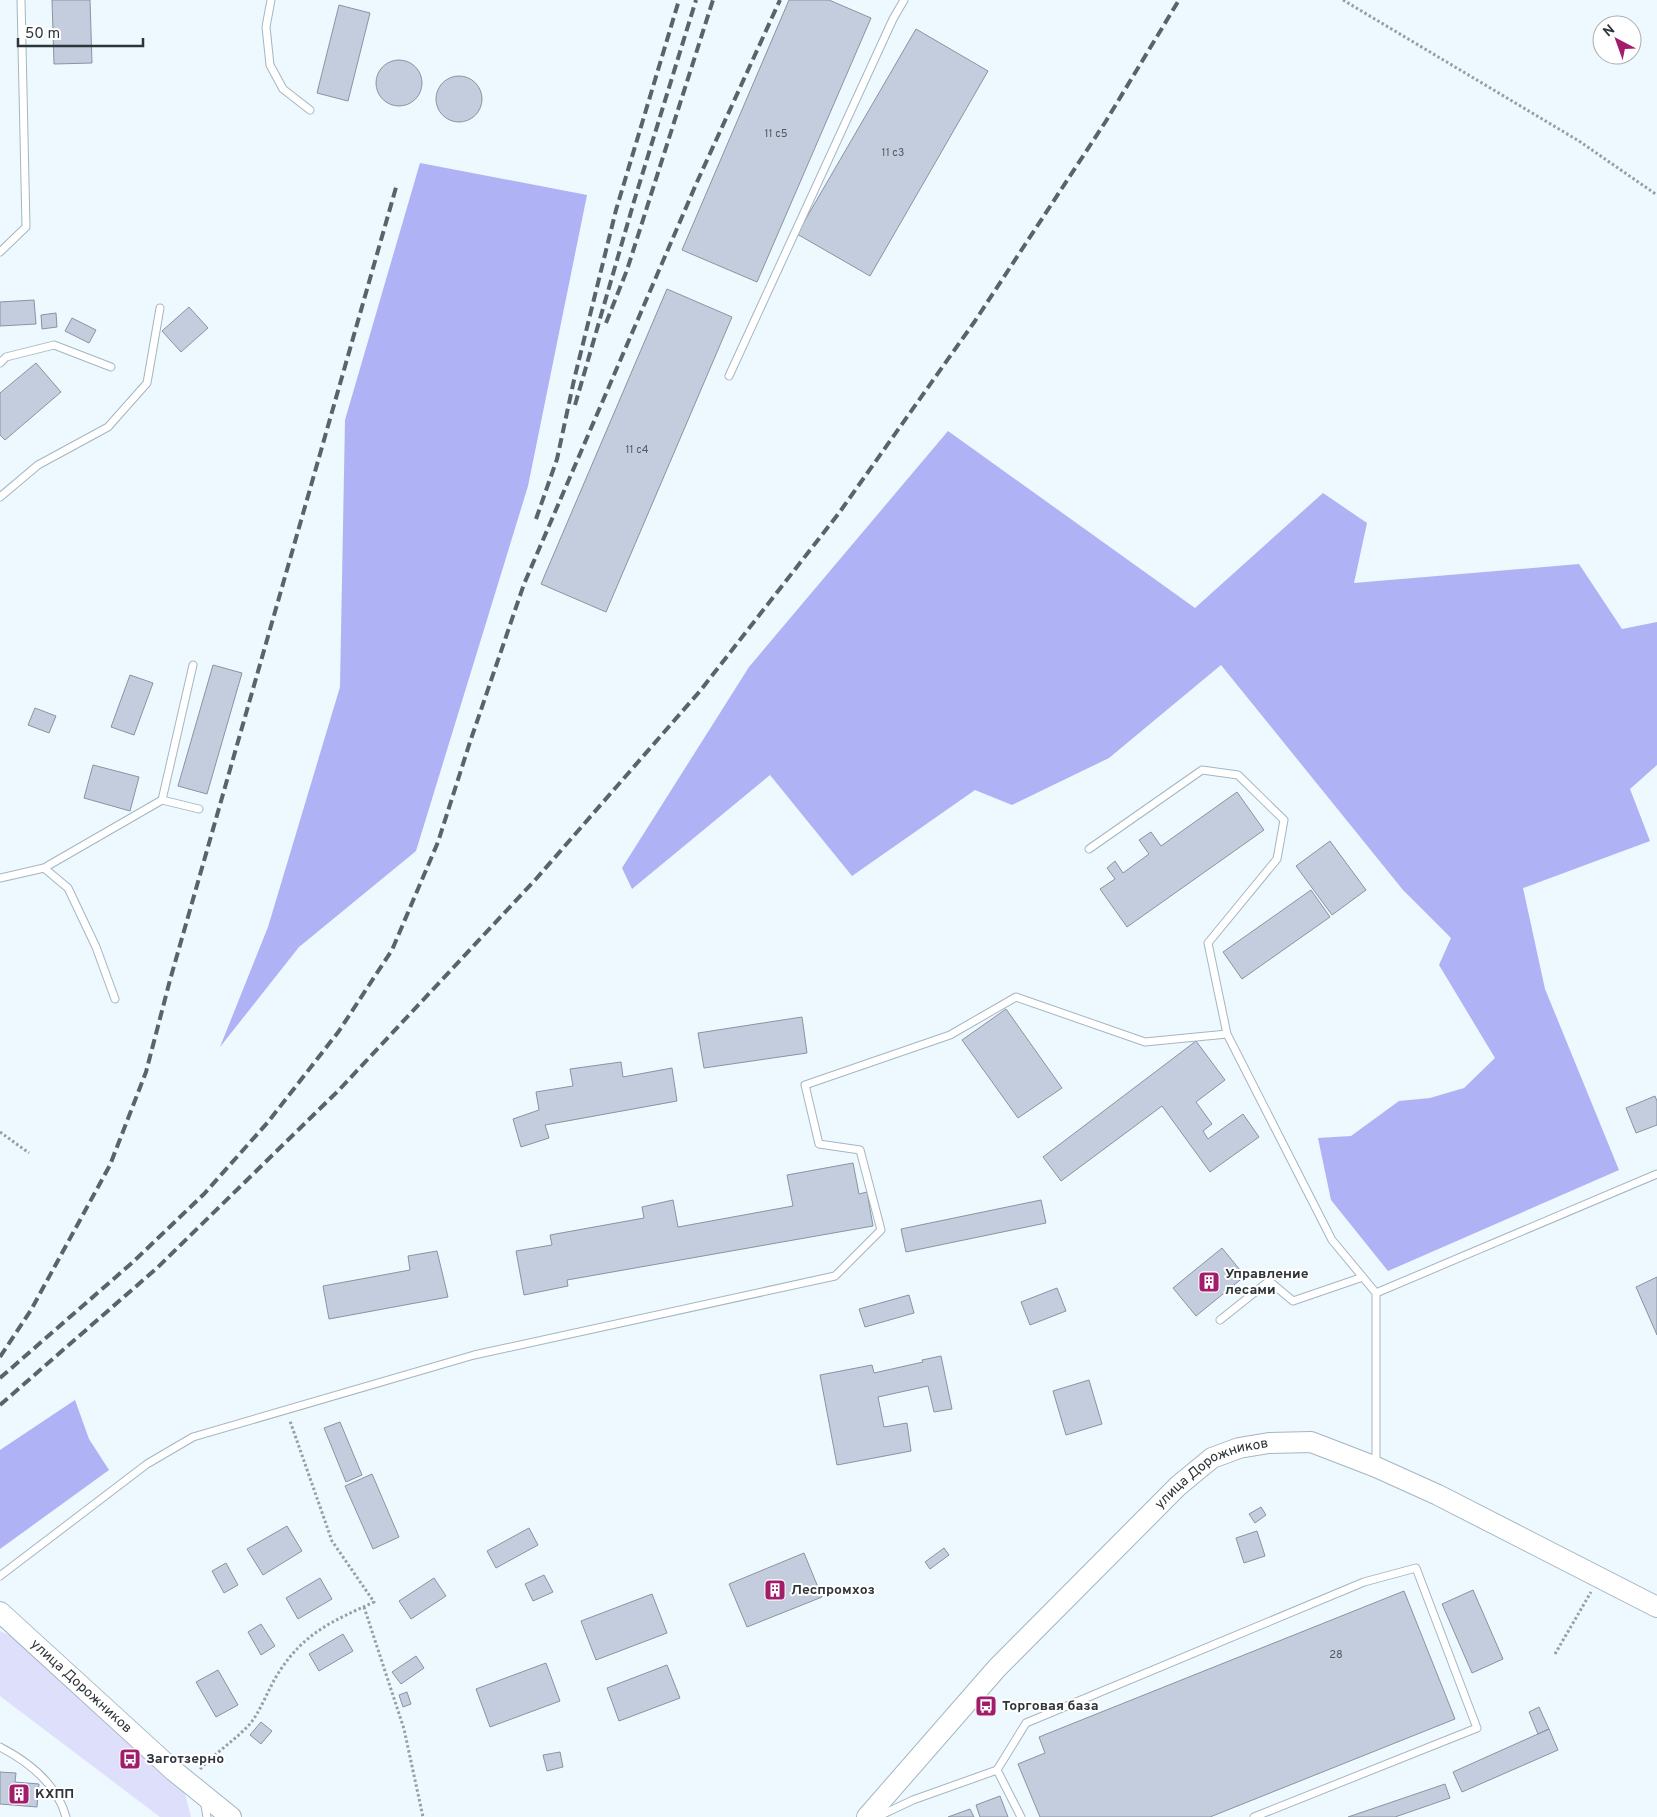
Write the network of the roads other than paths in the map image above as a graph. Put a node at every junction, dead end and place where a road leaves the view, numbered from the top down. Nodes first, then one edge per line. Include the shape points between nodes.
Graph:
1 (21, 0) edge
2 (271, 0) edge
3 (904, 0) edge
4 (310, 110) dead end
5 (0, 252) edge
6 (160, 308) dead end
7 (0, 363) edge
8 (111, 368) dead end
9 (729, 376) dead end
10 (0, 497) edge
11 (193, 665) dead end
12 (162, 800) junction
13 (199, 809) dead end
14 (1089, 849) dead end
15 (44, 868) junction
16 (0, 878) edge
17 (116, 999) dead end
18 (1227, 1034) junction
19 (1657, 1174) edge
20 (1363, 1278) junction
21 (1376, 1293) junction
22 (1220, 1320) dead end
23 (1376, 1467) junction
24 (0, 1576) edge
25 (1657, 1607) edge
26 (0, 1612) edge
27 (0, 1747) edge
28 (997, 1770) junction
29 (196, 1789) junction
30 (66, 1817) edge
31 (207, 1817) edge
32 (231, 1817) edge
33 (867, 1817) edge
34 (877, 1817) edge
35 (1021, 1817) edge
36 (1254, 1817) edge

1 - 5 lane via 26,227
2 - 4 lane via 266,27 270,65 283,89
3 - 9 lane
6 - 10 lane via 147,383 108,427 38,465
7 - 8 lane via 6,357 54,345
11 - 12 lane
12 - 13 lane
12 - 15 lane
14 - 18 lane via 1202,770 1238,775 1284,820 1277,859 1208,943
15 - 16 lane
15 - 17 lane via 68,888 96,946
18 - 20 lane via 1332,1240
18 - 24 lane via 1145,1042 1016,997 950,1036 805,1085 819,1144 860,1150 881,1230 835,1276 474,1355 192,1436 147,1464
19 - 21 lane
20 - 21 lane
20 - 22 lane via 1293,1301 1270,1282
21 - 23 lane
23 - 25 street, улица Дорожников via 1438,1495
23 - 33 street, улица Дорожников via 1311,1442 1269,1443 1239,1448 1212,1458 1178,1486 997,1668
26 - 29 street, улица Дорожников
27 - 30 lane via 44,1777 64,1808
28 - 34 lane via 913,1800
28 - 35 lane
28 - 36 lane via 1026,1723 1364,1582 1416,1568 1477,1728
29 - 31 lane
29 - 32 street, улица Дорожников

